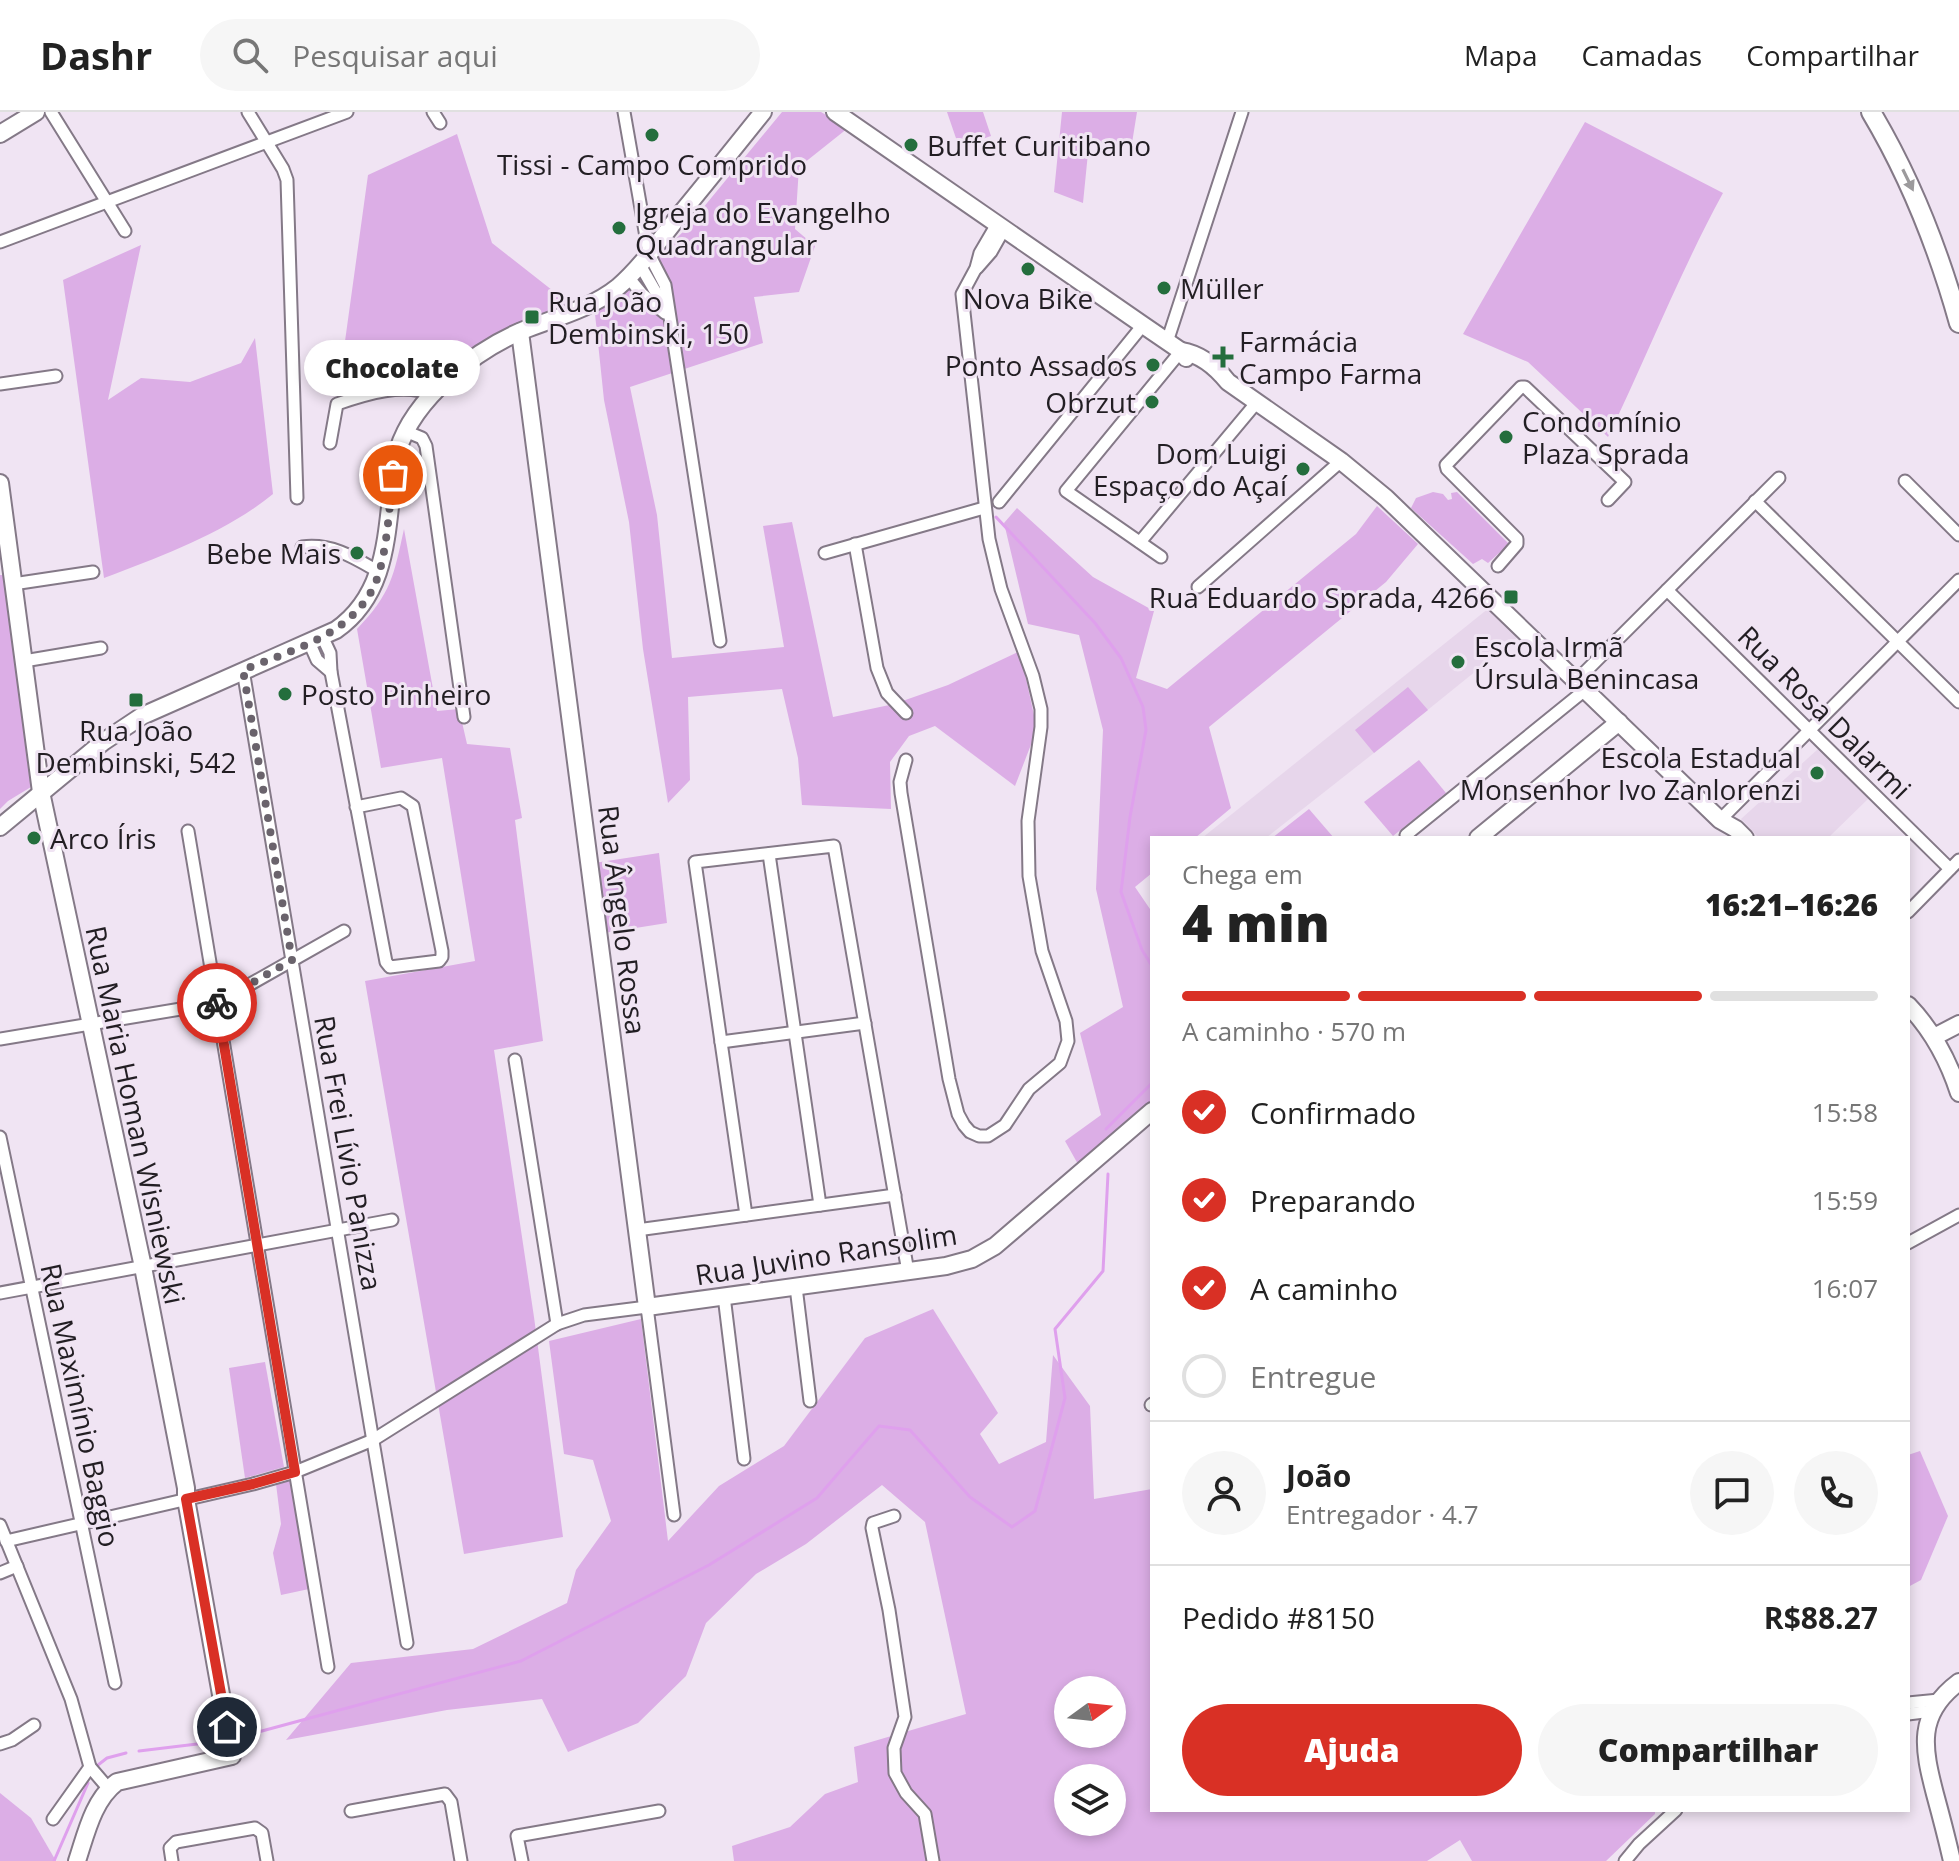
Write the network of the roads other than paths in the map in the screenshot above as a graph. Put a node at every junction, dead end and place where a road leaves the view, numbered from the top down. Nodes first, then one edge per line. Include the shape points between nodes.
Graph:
1 (36, 112) edge
2 (51, 112) edge
3 (248, 112) edge
4 (347, 112) edge
5 (624, 112) edge
6 (763, 112) edge
7 (835, 112) edge
8 (1242, 112) edge
9 (1871, 112) edge
10 (0, 134) edge
11 (267, 142) junction
12 (107, 202) junction
13 (1001, 226) junction
14 (125, 231) dead end
15 (0, 242) edge
16 (639, 265) junction
17 (1956, 304) edge
18 (669, 316) junction
19 (1959, 323) edge
20 (1143, 325) junction
21 (520, 332) junction
22 (1174, 347) junction
23 (56, 376) dead end
24 (0, 384) edge
25 (433, 395) junction
26 (1257, 402) junction
27 (405, 431) junction
28 (330, 443) dead end
29 (1341, 461) junction
30 (1779, 478) dead end
31 (1905, 481) dead end
32 (0, 483) edge
33 (297, 498) dead end
34 (1608, 500) dead end
35 (1755, 501) junction
36 (999, 502) dead end
37 (984, 508) junction
38 (1959, 535) edge
39 (1140, 542) junction
40 (855, 544) junction
41 (302, 547) dead end
42 (825, 553) dead end
43 (1161, 557) dead end
44 (1498, 566) dead end
45 (93, 572) dead end
46 (379, 572) junction
47 (1959, 580) edge
48 (13, 584) junction
49 (1198, 587) dead end
50 (1667, 590) junction
51 (316, 639) junction
52 (720, 641) dead end
53 (1898, 642) junction
54 (101, 648) dead end
55 (24, 661) junction
56 (243, 670) junction
57 (1581, 686) junction
58 (1959, 702) edge
59 (906, 713) dead end
60 (464, 717) dead end
61 (1619, 722) junction
62 (1809, 730) junction
63 (906, 760) dead end
64 (41, 792) junction
65 (356, 807) junction
66 (1720, 820) junction
67 (0, 827) edge
68 (188, 831) dead end
69 (1406, 835) dead end
70 (1487, 835) edge
71 (1729, 836) edge
72 (1743, 836) edge
73 (769, 854) junction
74 (1954, 864) edge
75 (1910, 910) edge
76 (344, 931) dead end
77 (292, 960) junction
78 (217, 1003) junction
79 (1910, 1007) edge
80 (865, 1023) junction
81 (91, 1024) junction
82 (1959, 1024) edge
83 (795, 1032) junction
84 (1934, 1037) junction
85 (0, 1039) edge
86 (721, 1042) junction
87 (515, 1060) dead end
88 (1959, 1093) edge
89 (1150, 1113) edge
90 (0, 1137) edge
91 (895, 1195) junction
92 (820, 1205) junction
93 (746, 1215) junction
94 (1959, 1215) edge
95 (392, 1220) dead end
96 (338, 1230) junction
97 (637, 1230) junction
98 (1910, 1242) edge
99 (257, 1245) junction
100 (143, 1267) junction
101 (908, 1272) junction
102 (32, 1287) junction
103 (796, 1287) junction
104 (0, 1293) edge
105 (724, 1296) junction
106 (647, 1307) junction
107 (557, 1324) junction
108 (810, 1401) dead end
109 (373, 1440) junction
110 (744, 1459) dead end
111 (295, 1472) junction
112 (186, 1499) junction
113 (674, 1515) dead end
114 (894, 1516) dead end
115 (81, 1523) junction
116 (0, 1525) edge
117 (6, 1541) junction
118 (17, 1566) junction
119 (0, 1573) edge
120 (407, 1643) dead end
121 (328, 1667) dead end
122 (1959, 1682) edge
123 (115, 1683) dead end
124 (1910, 1703) edge
125 (1936, 1706) junction
126 (1910, 1713) edge
127 (34, 1725) dead end
128 (0, 1744) edge
129 (90, 1767) junction
130 (108, 1788) junction
131 (351, 1811) dead end
132 (659, 1811) dead end
133 (1674, 1812) edge
134 (53, 1819) dead end
135 (77, 1861) edge
136 (172, 1861) edge
137 (267, 1861) edge
138 (461, 1861) edge
139 (522, 1861) edge
140 (933, 1861) edge
141 (1625, 1861) edge
142 (1952, 1861) edge

1 - 10 street
2 - 12 street
3 - 11 street
4 - 11 street
5 - 16 street
6 - 16 street
7 - 13 street
8 - 22 street
9 -> 17 main road via 1919,203
11 - 12 street
11 - 33 street via 288,187
12 - 14 street
12 - 15 street
13 - 20 street
13 - 37 street via 962,294
16 - 18 street via 646,298
16 - 18 street via 665,285
16 - 21 street via 596,301
17 - 19 main road
18 - 52 street
20 - 22 street
20 - 36 street
21 - 25 street via 479,354
21 - 97 street, Rua Ângelo Rossa
22 - 26 street via 1215,380 1228,382
22 - 39 street via 1066,491
23 - 24 street
25 - 27 street
25 - 28 street via 408,389 337,404
26 - 29 street
26 - 39 street
27 - 46 street
27 - 60 street via 422,438 426,446
29 - 49 street
29 - 57 street via 1403,513
30 - 35 street
31 - 38 street
32 - 48 street, Rua Maria Homan Wisniewski
34 - 44 street via 1625,482 1521,387 1446,465 1517,539
35 - 50 street
35 - 53 street
37 - 40 street
37 - 63 street via 994,563 1041,709 1028,821 1029,876 1042,951 1068,1031 1060,1063 1029,1089 1005,1125 988,1136 964,1125 949,1079 901,793
39 - 43 street
40 - 42 street
40 - 59 street via 877,668 887,693
41 - 46 street via 317,545 345,553
45 - 48 street
46 - 51 street via 357,613
47 - 53 street
48 - 55 street, Rua Maria Homan Wisniewski
50 - 57 street
50 - 62 street, Rua Rosa Dalarmi
51 - 56 street
51 - 65 street via 330,653
53 - 58 street
53 - 62 street
54 - 55 street
55 - 64 street, Rua Maria Homan Wisniewski
56 - 64 street via 133,721
56 - 77 street, Rua Frei Lívio Panizza
57 - 61 street
57 - 69 street
61 - 66 street
61 - 70 street
62 - 66 street
62 - 74 street, Rua Rosa Dalarmi
64 - 67 street
64 - 81 street, Rua Maria Homan Wisniewski
65 - 65 street via 387,965 439,961 442,951 415,810 401,798
66 - 71 street
66 - 72 street
68 - 78 street
73 - 80 street via 834,846
73 - 83 street
73 - 86 street via 695,862
74 - 75 street
76 - 77 street
77 - 78 street
77 - 96 street, Rua Frei Lívio Panizza
78 - 81 street
78 - 99 street
79 - 84 street
80 - 83 street
80 - 91 street
81 - 85 street
81 - 100 street, Rua Maria Homan Wisniewski
82 - 84 street
83 - 86 street
83 - 92 street
84 - 88 street
86 - 93 street
87 - 107 street
89 - 101 street, Rua Juvino Ransolim via 984,1254
90 - 102 street, Rua Maximínio Baggio
91 - 92 street
91 - 101 street
92 - 93 street
93 - 97 street
94 - 98 street
95 - 96 street
96 - 99 street
96 - 109 street, Rua Frei Lívio Panizza
97 - 106 street, Rua Ângelo Rossa
99 - 100 street
99 - 111 street
100 - 102 street
100 - 112 street, Rua Maria Homan Wisniewski
101 - 103 street, Rua Juvino Ransolim
102 - 104 street
102 - 115 street, Rua Maximínio Baggio
103 - 105 street, Rua Juvino Ransolim
103 - 108 street
105 - 106 street, Rua Juvino Ransolim
105 - 110 street
106 - 107 street
106 - 113 street, Rua Ângelo Rossa
107 - 109 street
109 - 111 street
109 - 120 street, Rua Frei Lívio Panizza
111 - 112 street
111 - 121 street
112 - 115 street
112 - 130 street, Rua Maria Homan Wisniewski via 232,1756 125,1779
114 - 140 street via 877,1520 872,1528 905,1717 894,1760 899,1783 925,1814
115 - 117 street
115 - 123 street, Rua Maximínio Baggio
116 - 117 street
117 - 118 street
118 - 119 street
118 - 129 street via 71,1699
122 - 125 street
124 - 125 street
125 - 126 street
125 - 142 street via 1925,1733 1926,1756
127 - 128 street
129 - 130 street
129 - 134 street
130 - 135 street
131 - 138 street via 445,1794
132 - 139 street via 517,1836
133 - 141 street
136 - 137 street via 170,1848 176,1842 255,1828 262,1833

